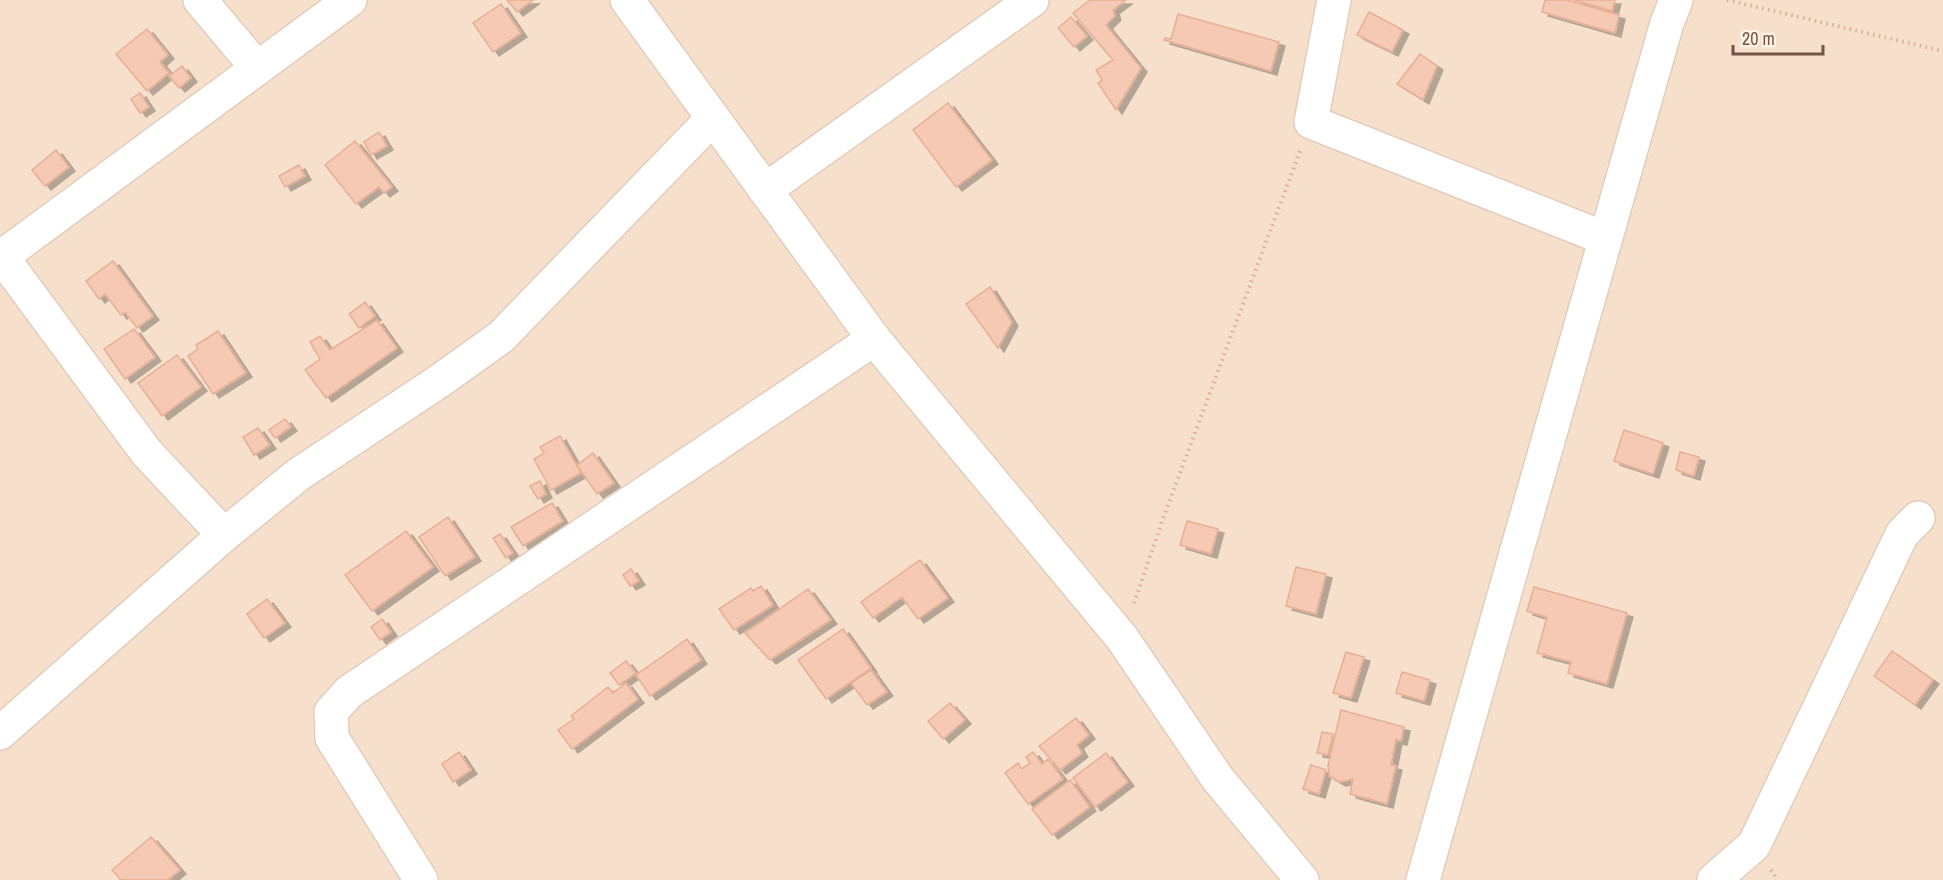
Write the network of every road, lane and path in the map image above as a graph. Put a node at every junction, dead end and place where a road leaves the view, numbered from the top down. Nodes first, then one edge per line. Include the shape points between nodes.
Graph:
1 (200, 0) edge
2 (350, 0) edge
3 (627, 0) edge
4 (1032, 0) edge
5 (1334, 0) edge
6 (1677, 0) edge
7 (1727, 0) edge
8 (1943, 51) edge
9 (257, 68) junction
10 (713, 118) junction
11 (1311, 122) junction
12 (765, 190) junction
13 (1604, 238) junction
14 (1, 257) edge
15 (874, 339) junction
16 (1918, 518) dead end
17 (224, 535) junction
18 (1122, 638) junction
19 (0, 733) edge
20 (421, 880) edge
21 (1302, 880) edge
22 (1423, 880) edge
23 (1714, 880) edge

1 - 9 street
2 - 9 street
3 - 10 street
4 - 12 street
5 - 11 street
6 - 13 street
7 - 8 path
9 - 14 street
10 - 12 street
10 - 17 street via 501,337 299,474
11 - 13 street
11 - 18 path
12 - 15 street
13 - 22 street
14 - 17 street via 147,453
15 - 18 street
15 - 20 street via 348,692 331,712 332,738
16 - 23 street via 1902,534 1754,845
17 - 19 street
18 - 21 street via 1218,779

